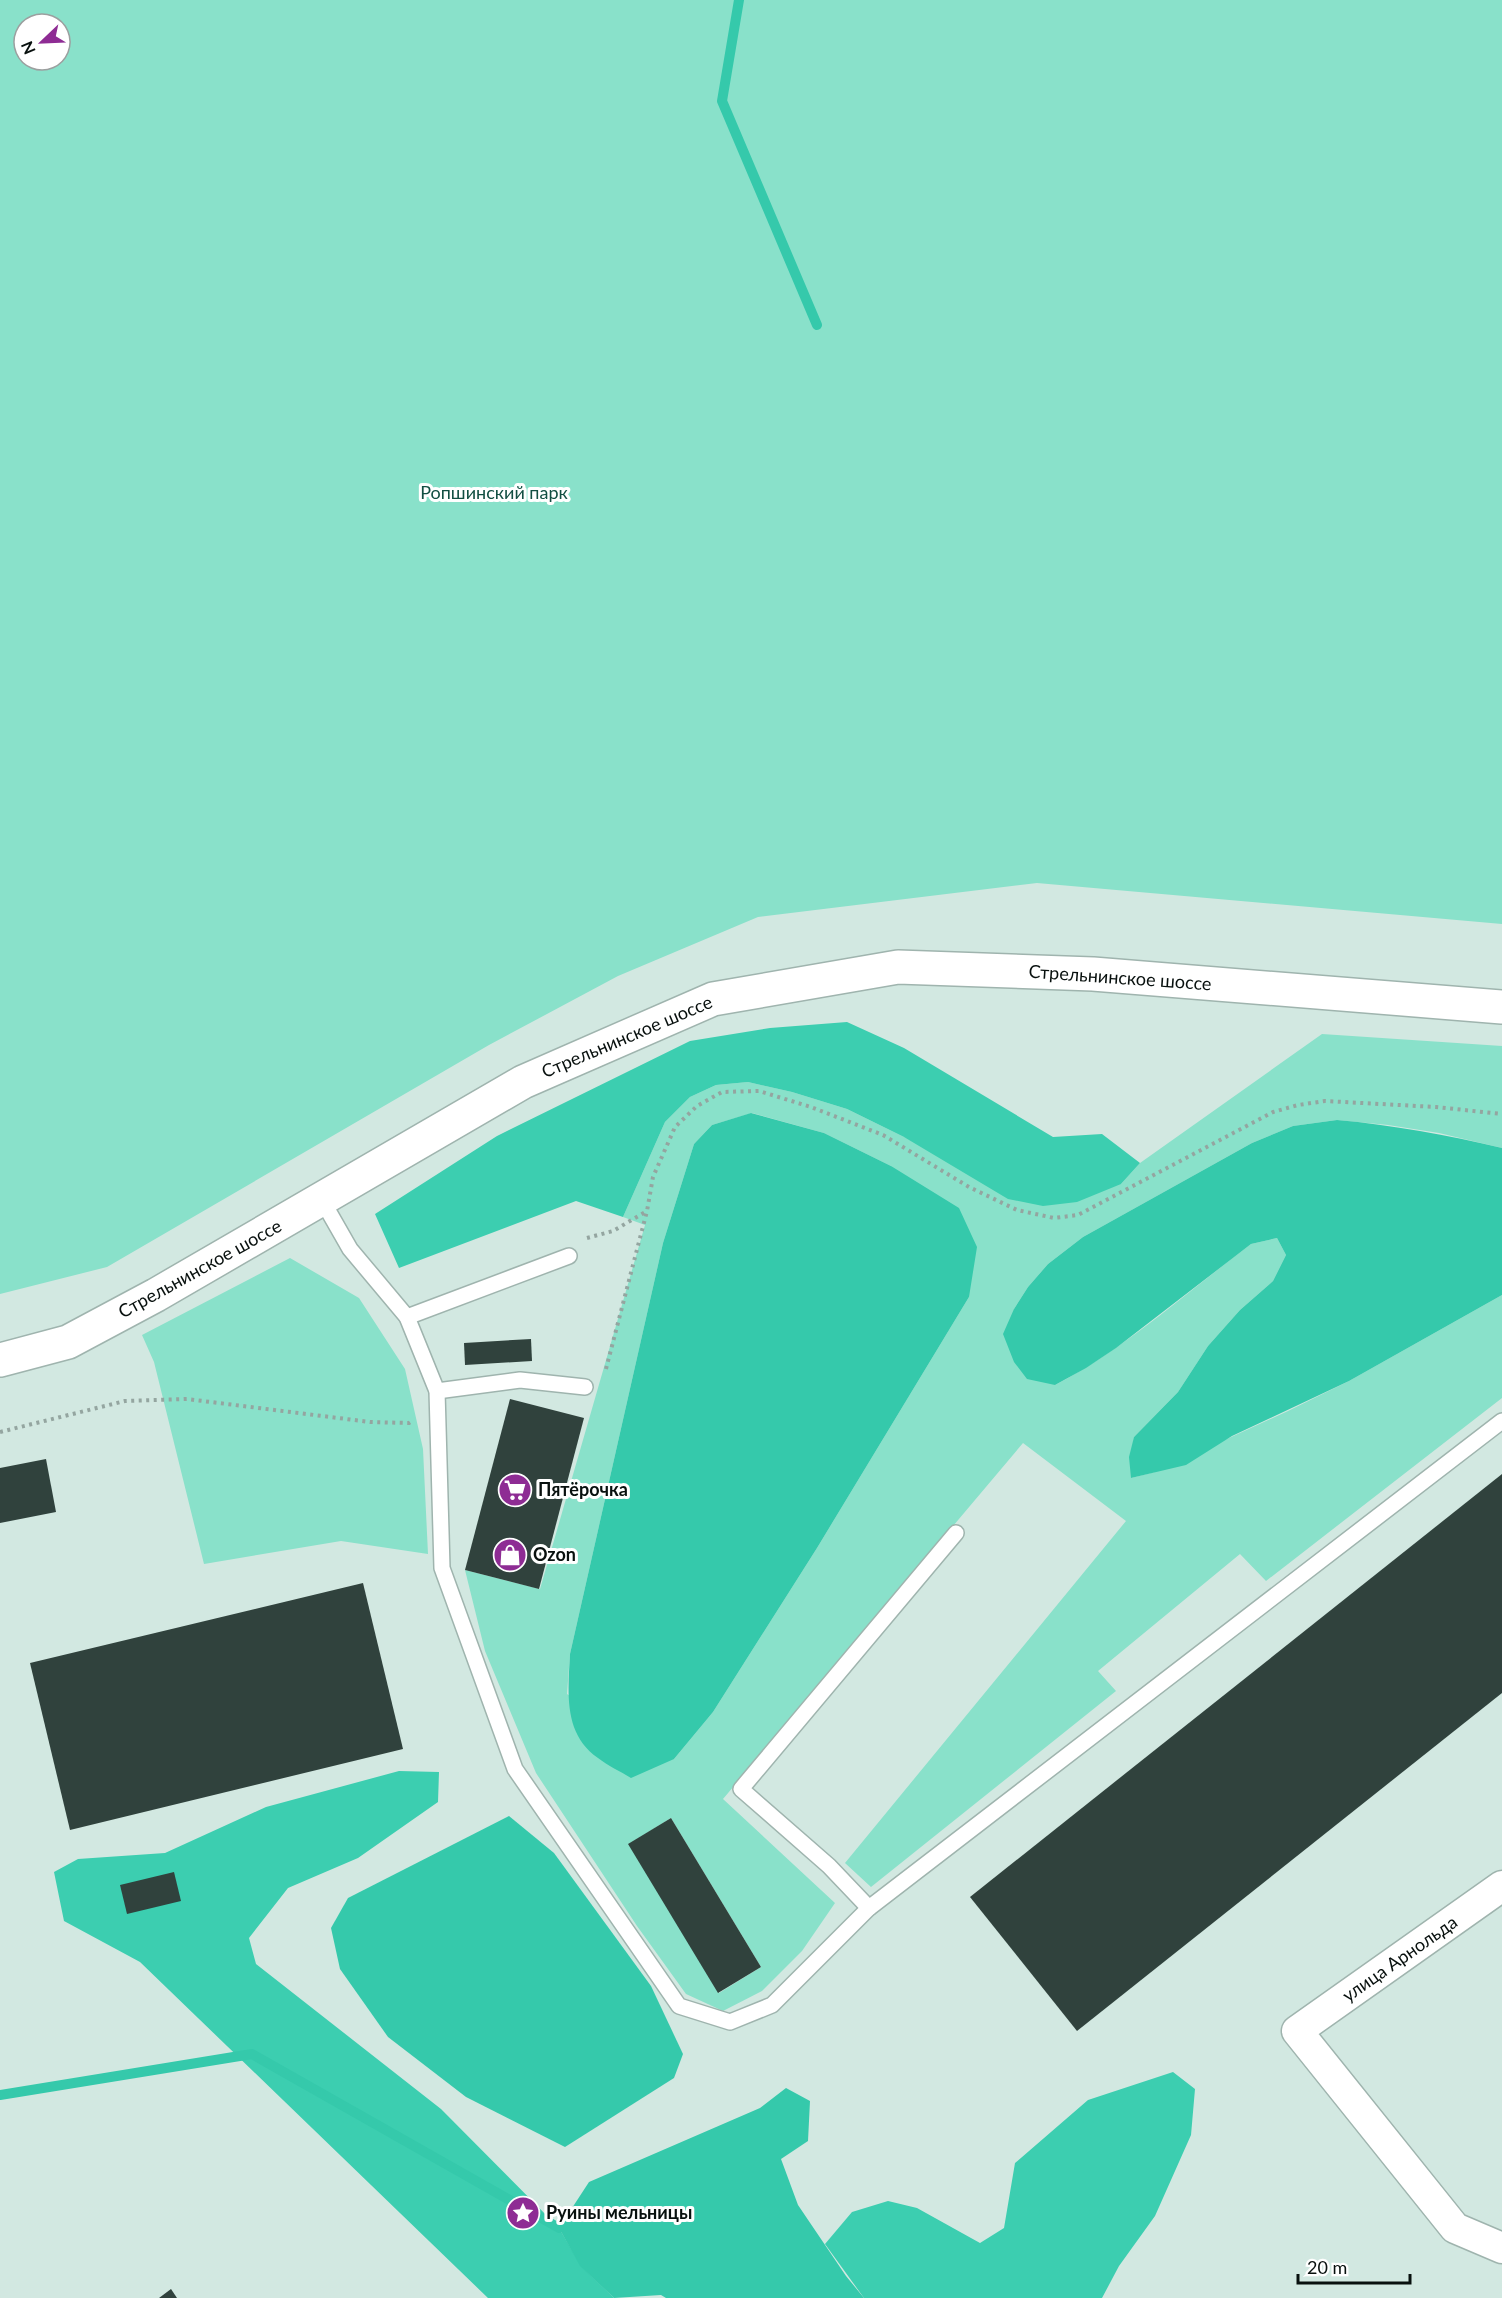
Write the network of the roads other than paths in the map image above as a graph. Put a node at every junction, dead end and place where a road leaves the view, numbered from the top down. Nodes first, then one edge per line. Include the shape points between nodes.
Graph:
1 (1502, 1007) edge
2 (322, 1200) junction
3 (569, 1256) road end
4 (407, 1317) junction
5 (0, 1360) edge
6 (585, 1387) road end
7 (437, 1391) junction
8 (1502, 1421) edge
9 (956, 1533) dead end
10 (1502, 1886) edge
11 (869, 1908) junction
12 (1502, 2248) edge

1 - 2 main road, Стрельнинское шоссе via 1093,974 897,967 713,999 523,1082
2 - 4 lane via 350,1249
2 - 5 main road, Стрельнинское шоссе via 68,1342
3 - 4 lane
4 - 7 lane
6 - 7 lane via 520,1380
7 - 11 lane via 442,1568 515,1769 679,2006 730,2022 771,2005
8 - 11 lane
9 - 11 lane via 741,1789 829,1866
10 - 12 street, улица Арнольда via 1297,2031 1455,2228

